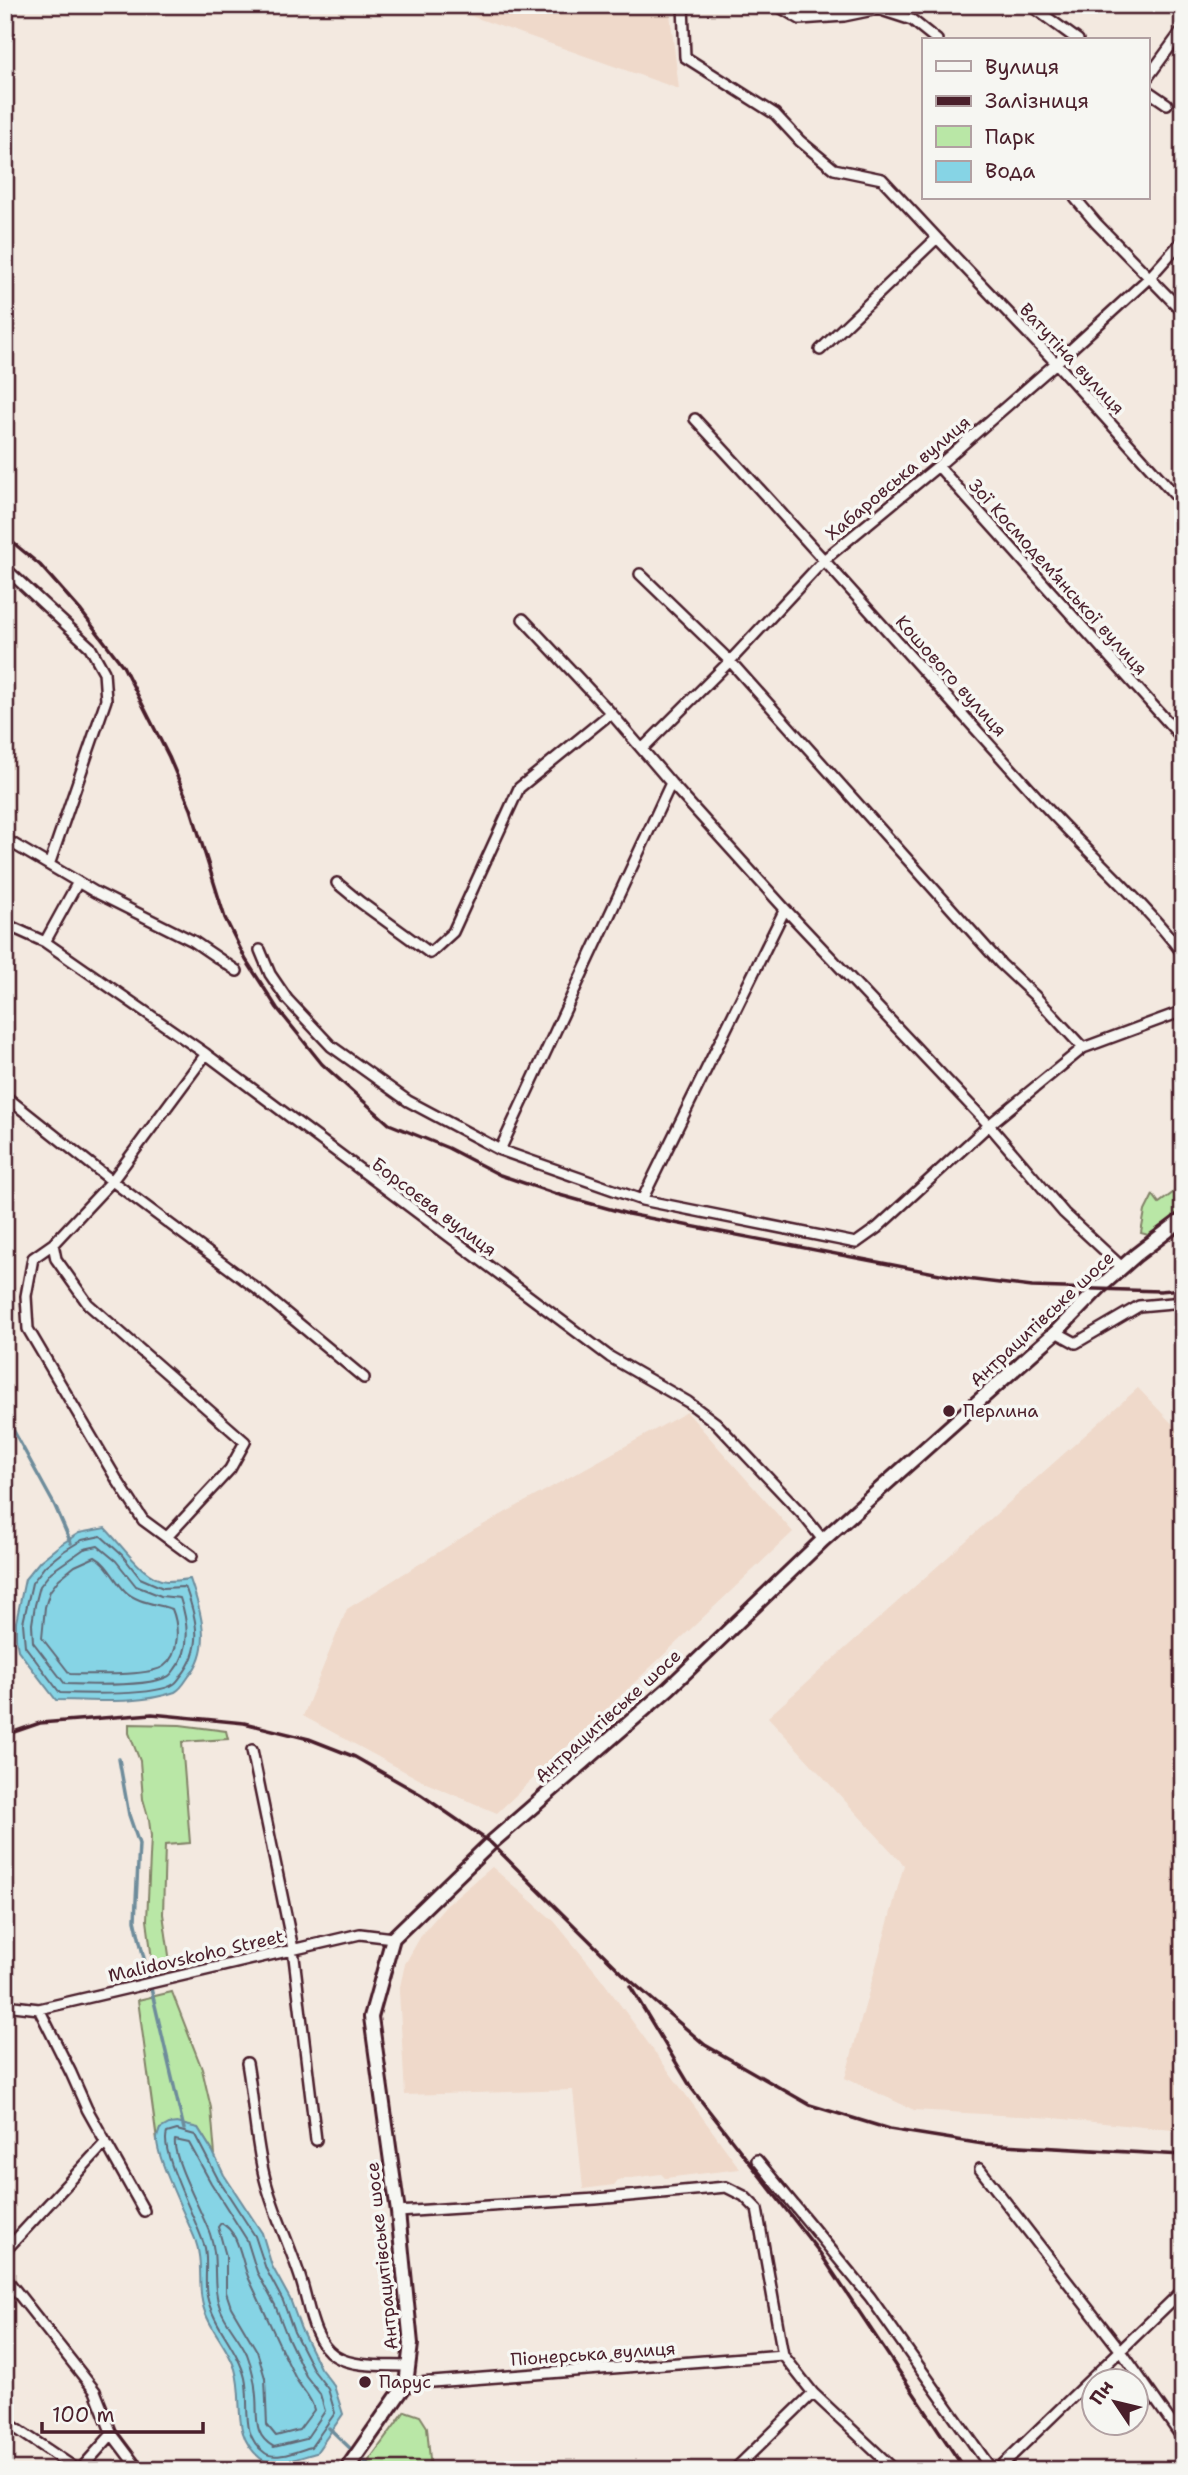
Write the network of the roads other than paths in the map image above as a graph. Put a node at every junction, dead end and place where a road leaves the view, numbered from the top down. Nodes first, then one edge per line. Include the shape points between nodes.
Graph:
1 (683, 5) edge
2 (776, 5) edge
3 (1030, 5) edge
4 (1183, 29) edge
5 (934, 38) edge
6 (1075, 38) edge
7 (1150, 75) edge
8 (1150, 92) edge
9 (1167, 104) dead end
10 (1077, 200) edge
11 (937, 237) junction
12 (1183, 240) edge
13 (1150, 277) junction
14 (1183, 312) edge
15 (820, 350) dead end
16 (1056, 363) junction
17 (695, 419) dead end
18 (937, 467) junction
19 (1183, 504) edge
20 (825, 559) junction
21 (5, 568) edge
22 (640, 574) dead end
23 (523, 619) dead end
24 (730, 661) junction
25 (611, 713) junction
26 (1183, 739) edge
27 (642, 749) junction
28 (671, 783) junction
29 (5, 839) edge
30 (49, 865) junction
31 (78, 882) junction
32 (337, 883) dead end
33 (785, 909) junction
34 (5, 924) edge
35 (45, 942) junction
36 (260, 950) dead end
37 (1183, 954) edge
38 (237, 971) dead end
39 (1183, 1011) edge
40 (1083, 1048) junction
41 (206, 1054) junction
42 (5, 1096) edge
43 (989, 1125) junction
44 (500, 1150) junction
45 (112, 1181) junction
46 (642, 1200) junction
47 (1183, 1219) edge
48 (52, 1244) junction
49 (1124, 1268) junction
50 (1183, 1302) edge
51 (1056, 1332) junction
52 (363, 1378) dead end
53 (167, 1537) junction
54 (823, 1540) junction
55 (192, 1556) dead end
56 (251, 1750) dead end
57 (393, 1938) junction
58 (293, 1949) junction
59 (5, 2006) edge
60 (39, 2008) junction
61 (247, 2063) dead end
62 (316, 2140) dead end
63 (106, 2142) junction
64 (757, 2160) dead end
65 (980, 2169) dead end
66 (144, 2211) dead end
67 (398, 2212) junction
68 (5, 2251) edge
69 (5, 2277) edge
70 (1183, 2290) edge
71 (1121, 2351) junction
72 (783, 2355) junction
73 (408, 2366) junction
74 (406, 2384) junction
75 (813, 2393) junction
76 (5, 2421) edge
77 (111, 2434) junction
78 (1183, 2439) edge
79 (79, 2470) edge
80 (139, 2470) edge
81 (346, 2470) edge
82 (734, 2470) edge
83 (895, 2470) edge
84 (995, 2470) edge

1 - 11 street, Ватутіна вулиця via 685,57 775,114 834,169 882,179
2 - 5 street via 800,19 878,9 912,20
3 - 6 street
4 - 7 street
8 - 9 street
10 - 13 street
11 - 15 street
11 - 16 street, Ватутіна вулиця
12 - 13 street, Хабаровська вулиця
13 - 14 street
13 - 16 street, Хабаровська вулиця
16 - 18 street, Хабаровська вулиця
16 - 19 street, Ватутіна вулиця
17 - 20 street, Кошового вулиця
18 - 20 street, Хабаровська вулиця
18 - 26 street, Зої Космодем’янської вулиця
20 - 24 street, Хабаровська вулиця
20 - 37 street, Кошового вулиця via 1047,808 1156,918
21 - 30 street via 90,647 104,672 106,700
22 - 24 street
23 - 25 street
24 - 27 street, Хабаровська вулиця
24 - 40 street
25 - 27 street
25 - 32 street via 519,788 453,932 430,953
27 - 28 street
28 - 33 street
28 - 44 street
29 - 30 street
30 - 31 street
31 - 35 street
31 - 38 street via 193,941
33 - 43 street
33 - 46 street
34 - 35 street, Борсоєва вулиця
35 - 41 street, Борсоєва вулиця
36 - 44 street via 287,999 331,1045 408,1101
39 - 40 street
40 - 43 street
41 - 45 street
41 - 54 street, Борсоєва вулиця via 610,1357 716,1423
42 - 45 street
43 - 46 street via 856,1243
43 - 49 street via 1065,1213
44 - 46 street
45 - 48 street
45 - 52 street via 257,1289
47 - 49 main road, Антрацитівське шосе
48 - 53 street via 33,1258 26,1296 28,1329 136,1510
48 - 53 street via 56,1259 88,1304 245,1442 230,1469
49 - 51 main road, Антрацитівське шосе
50 - 51 street via 1139,1306 1076,1343
51 - 54 main road, Антрацитівське шосе
53 - 55 street
54 - 57 main road, Антрацитівське шосе via 669,1688 491,1843
56 - 58 street
57 - 58 street, Malidovskoho Street via 360,1934
57 - 67 main road, Антрацитівське шосе via 371,2017
58 - 60 street, Malidovskoho Street
58 - 62 street
59 - 60 street, Malidovskoho Street
60 - 63 street
61 - 73 street via 265,2179 320,2340 335,2357
63 - 66 street
63 - 68 street
64 - 84 street via 870,2297
65 - 71 street
67 - 72 street via 726,2187 757,2210
67 - 73 main road, Антрацитівське шосе via 411,2344
69 - 77 street via 94,2391
70 - 71 street
71 - 78 street
71 - 84 street
72 - 74 street, Піонерська вулиця
72 - 75 street
73 - 74 main road, Антрацитівське шосе
74 - 81 main road
75 - 82 street
75 - 83 street
76 - 79 street
77 - 79 street
77 - 80 street

